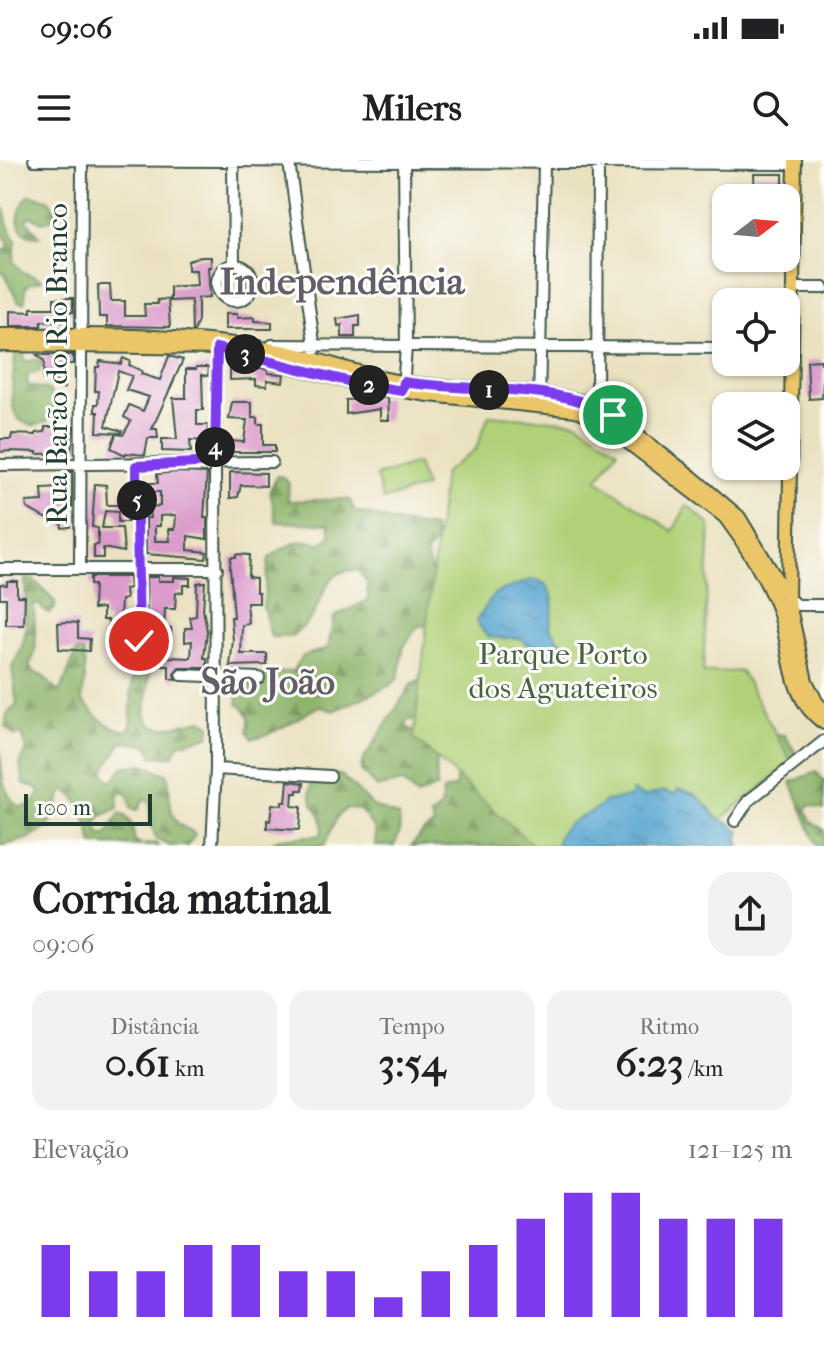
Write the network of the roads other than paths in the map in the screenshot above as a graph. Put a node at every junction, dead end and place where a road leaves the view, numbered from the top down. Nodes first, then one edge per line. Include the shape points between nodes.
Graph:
1 (34, 160) edge
2 (82, 160) edge
3 (794, 160) edge
4 (404, 161) edge
5 (233, 162) edge
6 (289, 162) edge
7 (598, 162) edge
8 (544, 164) junction
9 (234, 265) dead end
10 (792, 288) edge
11 (800, 288) edge
12 (824, 288) edge
13 (0, 335) edge
14 (81, 339) junction
15 (217, 344) junction
16 (238, 344) junction
17 (0, 345) edge
18 (315, 346) junction
19 (406, 347) junction
20 (540, 347) junction
21 (599, 348) junction
22 (712, 348) edge
23 (282, 357) junction
24 (314, 366) junction
25 (789, 376) edge
26 (403, 386) junction
27 (540, 400) junction
28 (596, 411) junction
29 (662, 461) junction
30 (215, 462) junction
31 (272, 462) dead end
32 (0, 465) edge
33 (80, 465) junction
34 (136, 466) junction
35 (789, 565) junction
36 (139, 568) junction
37 (0, 569) edge
38 (80, 569) junction
39 (217, 569) junction
40 (771, 570) junction
41 (783, 602) junction
42 (824, 605) edge
43 (139, 641) dead end
44 (215, 674) junction
45 (182, 675) dead end
46 (259, 678) dead end
47 (824, 709) edge
48 (824, 723) edge
49 (824, 741) edge
50 (216, 769) junction
51 (330, 776) dead end
52 (735, 821) dead end
53 (212, 846) edge

1 - 2 street
2 - 5 street
2 - 14 street, Rua Barão do Rio Branco
3 - 7 street
3 - 10 main road
4 - 6 street
4 - 8 street
4 - 19 street
5 - 6 street
5 - 9 street
6 - 18 street
7 - 8 street
7 - 21 street
8 - 20 street
11 - 12 street
13 - 14 main road
14 - 15 main road via 169,336
14 - 17 main road
14 - 33 street, Rua Barão do Rio Branco
15 - 16 main road
15 - 23 main road
15 - 30 street
16 - 18 street
16 - 23 main road
18 - 19 street
18 - 23 street
18 - 24 street
19 - 20 street
19 - 26 street
20 - 21 street
20 - 27 street
21 - 22 street
21 - 28 street
23 - 24 main road
24 - 26 main road
25 - 35 main road
26 - 27 main road
27 - 28 main road via 582,401
28 - 29 main road
29 - 40 main road via 739,517
29 - 41 main road via 725,517
30 - 31 street
30 - 34 street
30 - 39 street
32 - 33 street
33 - 34 street
33 - 38 street, Rua Barão do Rio Branco
34 - 36 street
35 - 40 main road via 781,573
35 - 41 main road
36 - 38 street
36 - 39 street
36 - 43 street
37 - 38 street
39 - 44 street
40 - 41 main road
41 - 42 street
41 - 47 main road via 806,681
41 - 48 main road via 800,694
44 - 45 street
44 - 46 street
44 - 50 street
49 - 52 street via 748,801
50 - 51 street
50 - 53 street

